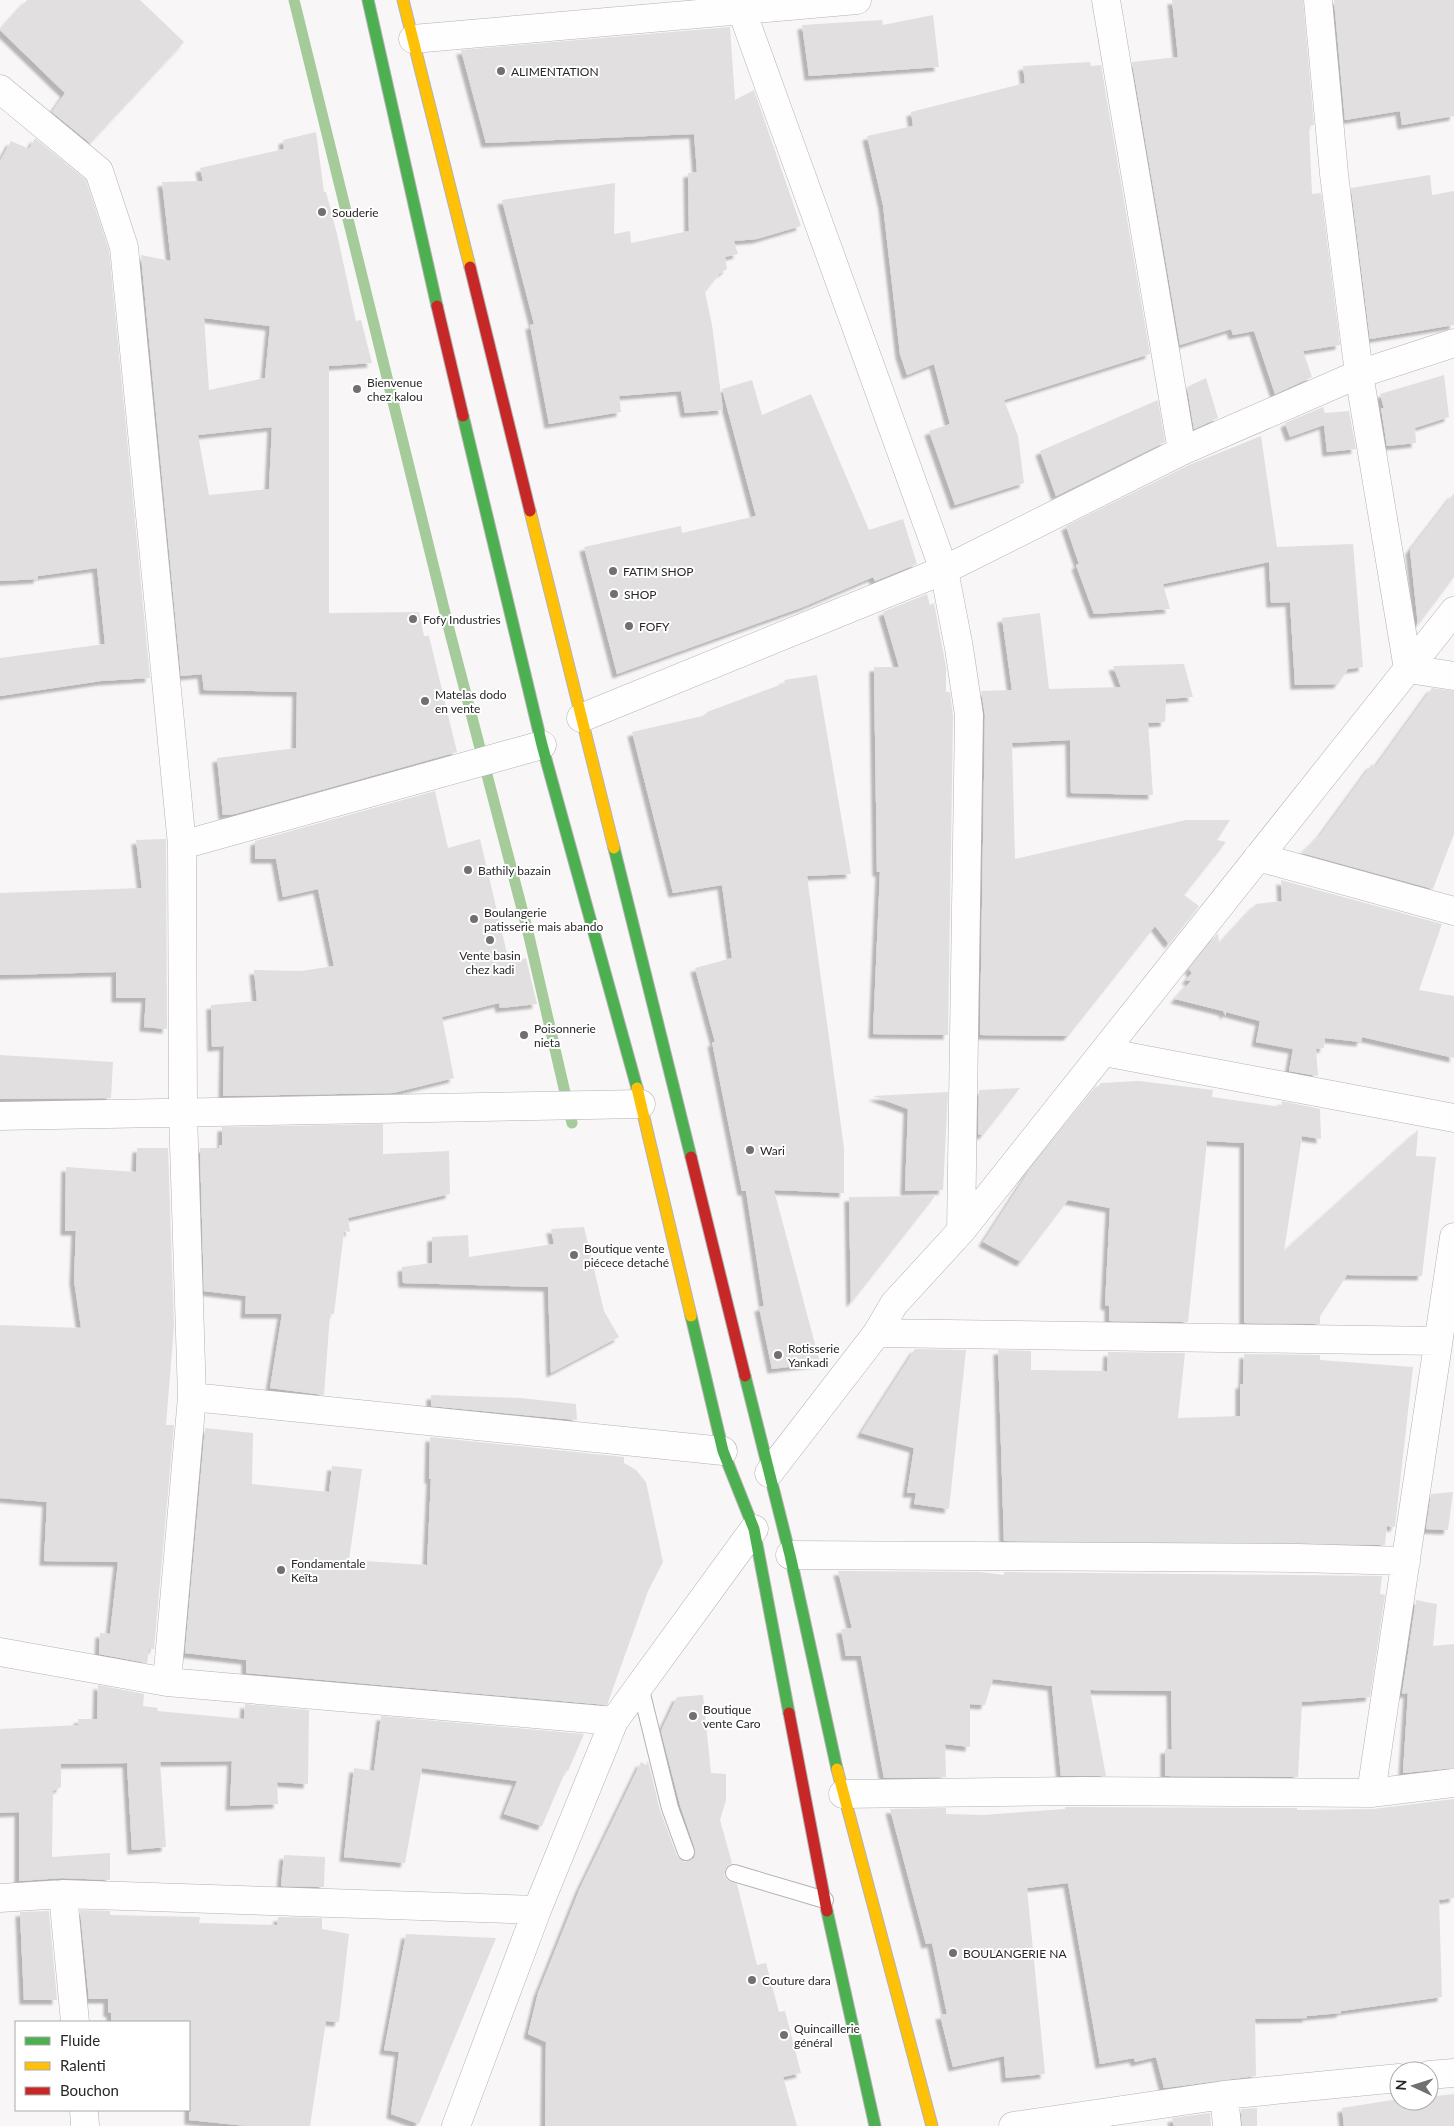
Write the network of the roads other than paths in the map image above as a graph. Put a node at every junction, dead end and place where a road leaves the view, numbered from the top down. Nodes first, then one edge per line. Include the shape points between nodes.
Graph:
1 (368, 0) edge
2 (404, 0) edge
3 (857, 0) edge
4 (1106, 0) edge
5 (1318, 0) edge
6 (739, 5) edge
7 (413, 39) junction
8 (0, 89) edge
9 (1454, 343) edge
10 (1359, 374) junction
11 (1182, 451) junction
12 (944, 570) junction
13 (1454, 610) edge
14 (1408, 669) junction
15 (1454, 676) edge
16 (581, 718) junction
17 (542, 745) junction
18 (182, 845) junction
19 (1258, 857) junction
20 (1454, 911) edge
21 (1104, 1052) junction
22 (642, 1104) junction
23 (183, 1113) junction
24 (0, 1116) edge
25 (1454, 1118) edge
26 (961, 1231) junction
27 (1454, 1237) edge
28 (877, 1333) junction
29 (1438, 1341) junction
30 (192, 1397) junction
31 (723, 1451) junction
32 (769, 1473) junction
33 (754, 1529) junction
34 (790, 1555) junction
35 (1406, 1561) junction
36 (0, 1652) edge
37 (166, 1682) junction
38 (640, 1686) junction
39 (614, 1721) junction
40 (1454, 1783) edge
41 (1371, 1793) junction
42 (843, 1794) junction
43 (686, 1852) dead end
44 (734, 1873) dead end
45 (63, 1894) junction
46 (0, 1898) edge
47 (825, 1900) junction
48 (537, 1910) junction
49 (76, 2021) edge
50 (1454, 2072) edge
51 (1439, 2074) edge
52 (1389, 2079) edge
53 (1224, 2095) junction
54 (84, 2111) edge
55 (85, 2126) edge
56 (456, 2126) edge
57 (875, 2126) edge
58 (932, 2126) edge
59 (1013, 2126) edge
60 (1227, 2126) edge

1 - 17 main road
2 - 7 main road
3 - 6 street
4 - 11 street
5 - 10 street via 1334,174
6 - 7 street
6 - 12 street
7 - 16 main road
8 - 18 street via 99,171 124,247
9 - 10 street
10 - 11 street
10 - 14 street
11 - 12 street
12 - 16 street
12 - 26 street via 970,715
13 - 14 street
14 - 15 street
14 - 19 street
16 - 32 main road
17 - 18 street
17 - 22 main road
18 - 23 street
19 - 20 street
19 - 21 street
21 - 25 street
21 - 26 street
22 - 23 street
22 - 31 main road
23 - 24 street
23 - 30 street
26 - 28 street via 894,1304
27 - 29 street
28 - 29 street
28 - 32 street
29 - 35 street
30 - 31 street
30 - 37 street
31 - 33 main road
32 - 34 main road
33 - 38 street
33 - 47 main road
34 - 35 street
34 - 42 main road
35 - 41 street
36 - 37 street
37 - 39 street
38 - 39 street
38 - 43 lane via 670,1808
39 - 48 street
40 - 41 street
41 - 42 street via 1081,1791
42 - 58 main road
44 - 47 lane
45 - 46 street
45 - 48 street
45 - 49 street
47 - 57 main road
48 - 56 street
50 - 51 street
52 - 53 street
53 - 59 street
53 - 60 street
54 - 55 street

